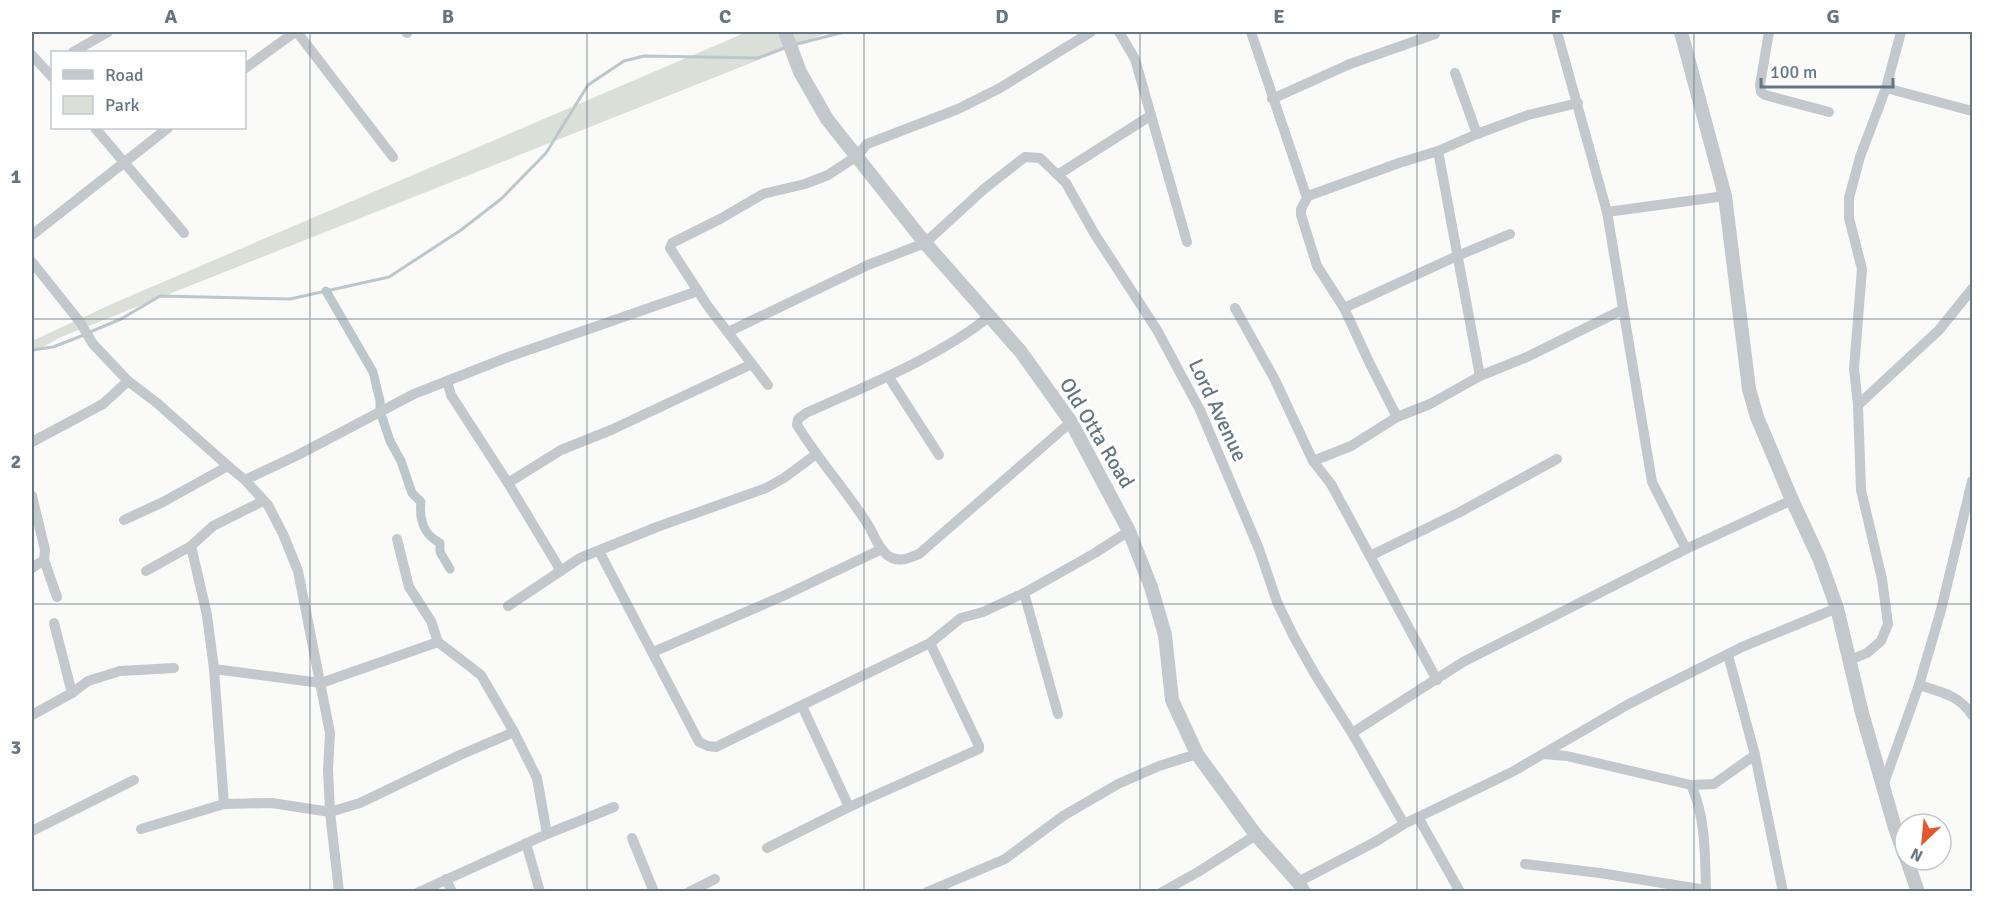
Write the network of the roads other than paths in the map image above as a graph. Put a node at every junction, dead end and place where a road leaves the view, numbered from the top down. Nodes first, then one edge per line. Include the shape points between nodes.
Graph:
1 (108, 32) edge
2 (296, 32) edge
3 (785, 32) edge
4 (1091, 32) edge
5 (1119, 32) edge
6 (1251, 32) edge
7 (1557, 32) edge
8 (1681, 32) edge
9 (1769, 32) edge
10 (1901, 32) edge
11 (1435, 34) dead end
12 (75, 51) edge
13 (32, 55) edge
14 (246, 68) edge
15 (50, 70) edge
16 (1455, 73) dead end
17 (1886, 88) junction
18 (1272, 99) junction
19 (1578, 103) junction
20 (1972, 111) edge
21 (1829, 112) dead end
22 (1150, 116) junction
23 (96, 129) edge
24 (167, 129) edge
25 (1477, 134) junction
26 (1438, 151) junction
27 (857, 156) junction
28 (393, 157) dead end
29 (124, 162) junction
30 (1059, 174) junction
31 (1308, 196) junction
32 (1725, 196) junction
33 (1607, 212) junction
34 (184, 233) dead end
35 (1510, 234) dead end
36 (32, 235) edge
37 (1187, 242) dead end
38 (925, 243) junction
39 (1457, 256) junction
40 (32, 262) edge
41 (1972, 289) edge
42 (698, 291) junction
43 (1235, 308) dead end
44 (1344, 308) junction
45 (1622, 310) junction
46 (989, 317) junction
47 (728, 332) junction
48 (752, 364) junction
49 (888, 376) junction
50 (1480, 376) junction
51 (128, 381) junction
52 (447, 381) junction
53 (768, 385) dead end
54 (1858, 405) junction
55 (1398, 417) junction
56 (1071, 422) junction
57 (32, 442) edge
58 (815, 455) junction
59 (939, 455) dead end
60 (1557, 459) dead end
61 (1313, 461) junction
62 (228, 466) junction
63 (245, 480) junction
64 (508, 483) junction
65 (1972, 486) edge
66 (32, 496) edge
67 (1792, 500) junction
68 (263, 501) junction
69 (124, 520) dead end
70 (1129, 531) junction
71 (397, 539) dead end
72 (191, 546) junction
73 (882, 549) junction
74 (1686, 549) junction
75 (599, 551) junction
76 (1370, 556) junction
77 (44, 560) junction
78 (32, 568) edge
79 (146, 571) dead end
80 (561, 571) junction
81 (1024, 593) junction
82 (57, 597) dead end
83 (508, 606) dead end
84 (1837, 608) junction
85 (54, 622) dead end
86 (438, 642) junction
87 (930, 643) junction
88 (653, 652) junction
89 (1728, 655) junction
90 (1850, 660) junction
91 (174, 668) dead end
92 (214, 669) junction
93 (1437, 680) junction
94 (321, 683) junction
95 (1919, 685) junction
96 (72, 693) junction
97 (802, 706) junction
98 (1058, 714) dead end
99 (32, 715) edge
100 (1972, 715) edge
101 (514, 732) junction
102 (1352, 733) junction
103 (1197, 754) junction
104 (1543, 754) junction
105 (1755, 755) junction
106 (134, 780) dead end
107 (1714, 784) junction
108 (1692, 785) junction
109 (1883, 786) junction
110 (1698, 800) junction
111 (224, 804) junction
112 (614, 807) dead end
113 (849, 807) junction
114 (330, 812) junction
115 (1419, 817) junction
116 (1893, 818) edge
117 (1404, 825) junction
118 (141, 829) dead end
119 (32, 831) edge
120 (547, 834) junction
121 (1256, 835) junction
122 (632, 838) dead end
123 (526, 843) junction
124 (767, 848) dead end
125 (1525, 864) dead end
126 (1911, 872) edge
127 (446, 879) junction
128 (715, 879) dead end
129 (1301, 887) edge
130 (339, 891) edge
131 (418, 891) edge
132 (452, 891) edge
133 (540, 891) edge
134 (654, 891) edge
135 (689, 891) edge
136 (927, 891) edge
137 (1162, 891) edge
138 (1460, 891) edge
139 (1706, 891) edge
140 (1783, 891) edge
141 (1918, 891) edge

1 - 12 street
2 - 14 street
2 - 28 street
3 - 27 street, Old Otta Road via 817,104
4 - 27 street via 1000,88 958,109 867,144
5 - 22 street via 1135,59
6 - 18 street
7 - 19 street
8 - 32 street
9 - 21 street via 1761,92
10 - 17 street
11 - 18 street via 1350,64
13 - 15 street
16 - 25 street
17 - 20 street
17 - 54 street via 1849,198 1849,218 1862,268 1854,369
18 - 31 street
19 - 25 street via 1528,115
19 - 33 street
22 - 30 street
22 - 37 street
23 - 29 street
24 - 29 street
25 - 26 street
26 - 31 street
26 - 39 street
27 - 38 street, Old Otta Road
27 - 42 street via 828,175 763,194 672,243 670,248
29 - 34 street
29 - 36 street
30 - 38 street, Lord Avenue via 1040,158 1025,157
30 - 102 street, Lord Avenue via 1157,330 1200,410 1277,602
31 - 44 street via 1301,215 1317,266
32 - 33 street
32 - 67 street via 1749,389
33 - 45 street
35 - 39 street
38 - 46 street, Old Otta Road
38 - 47 street via 868,265
39 - 44 street
39 - 50 street
40 - 51 street via 93,344
41 - 54 street via 1939,330
42 - 47 street
42 - 52 street
43 - 61 street
44 - 55 street
45 - 50 street
45 - 74 street via 1652,482
46 - 49 street via 959,340
46 - 56 street, Old Otta Road via 1021,352
47 - 48 street
48 - 53 street
48 - 64 street via 561,450
49 - 58 street via 798,419 797,425
49 - 59 street
50 - 55 street
51 - 57 street via 103,404
51 - 62 street
52 - 63 street
52 - 64 street via 451,395
54 - 90 street via 1860,490 1882,579 1888,624 1881,641
55 - 61 street via 1351,446
56 - 70 street, Old Otta Road
56 - 73 street via 919,554 904,560 892,558
58 - 73 street via 857,507
58 - 75 street via 766,488
60 - 76 street
61 - 76 street via 1331,484
62 - 63 street
62 - 69 street
63 - 68 street
64 - 80 street
65 - 95 street
66 - 77 street
67 - 74 street
67 - 84 street via 1820,558
68 - 72 street via 213,526
68 - 94 street via 283,534 298,571
70 - 81 street
70 - 103 street, Old Otta Road via 1165,635 1172,699
71 - 86 street via 409,587 431,621
72 - 79 street
72 - 92 street via 207,615
73 - 88 street
74 - 93 street via 1463,662
75 - 80 street
75 - 88 street
76 - 93 street
77 - 78 street
77 - 82 street
80 - 83 street
81 - 87 street via 961,618
81 - 98 street
84 - 89 street
84 - 90 street
85 - 96 street
86 - 94 street
86 - 101 street via 481,675
87 - 97 street
87 - 113 street via 979,749
88 - 97 street via 699,742 708,746 716,747
89 - 104 street via 1628,705
89 - 105 street
90 - 109 street
91 - 96 street via 120,670 88,681
92 - 94 street
92 - 111 street
93 - 102 street
94 - 114 street via 330,733
95 - 100 street via 1965,703
95 - 109 street
96 - 99 street
97 - 113 street
101 - 114 street via 360,803
101 - 120 street via 537,778
102 - 117 street, Lord Avenue
103 - 121 street, Old Otta Road
103 - 136 street via 1118,784 1063,816 1005,859
104 - 108 street via 1568,756
104 - 115 street
105 - 107 street
105 - 140 street
106 - 119 street
107 - 108 street
107 - 110 street
108 - 110 street
109 - 116 street
110 - 139 street
111 - 114 street via 272,803
111 - 118 street
112 - 120 street
113 - 124 street
114 - 130 street
115 - 117 street
115 - 138 street
117 - 129 street
120 - 123 street
121 - 129 street, Old Otta Road
121 - 137 street
122 - 134 street
123 - 127 street
123 - 133 street
125 - 139 street
126 - 141 street
127 - 131 street
127 - 132 street
128 - 135 street

